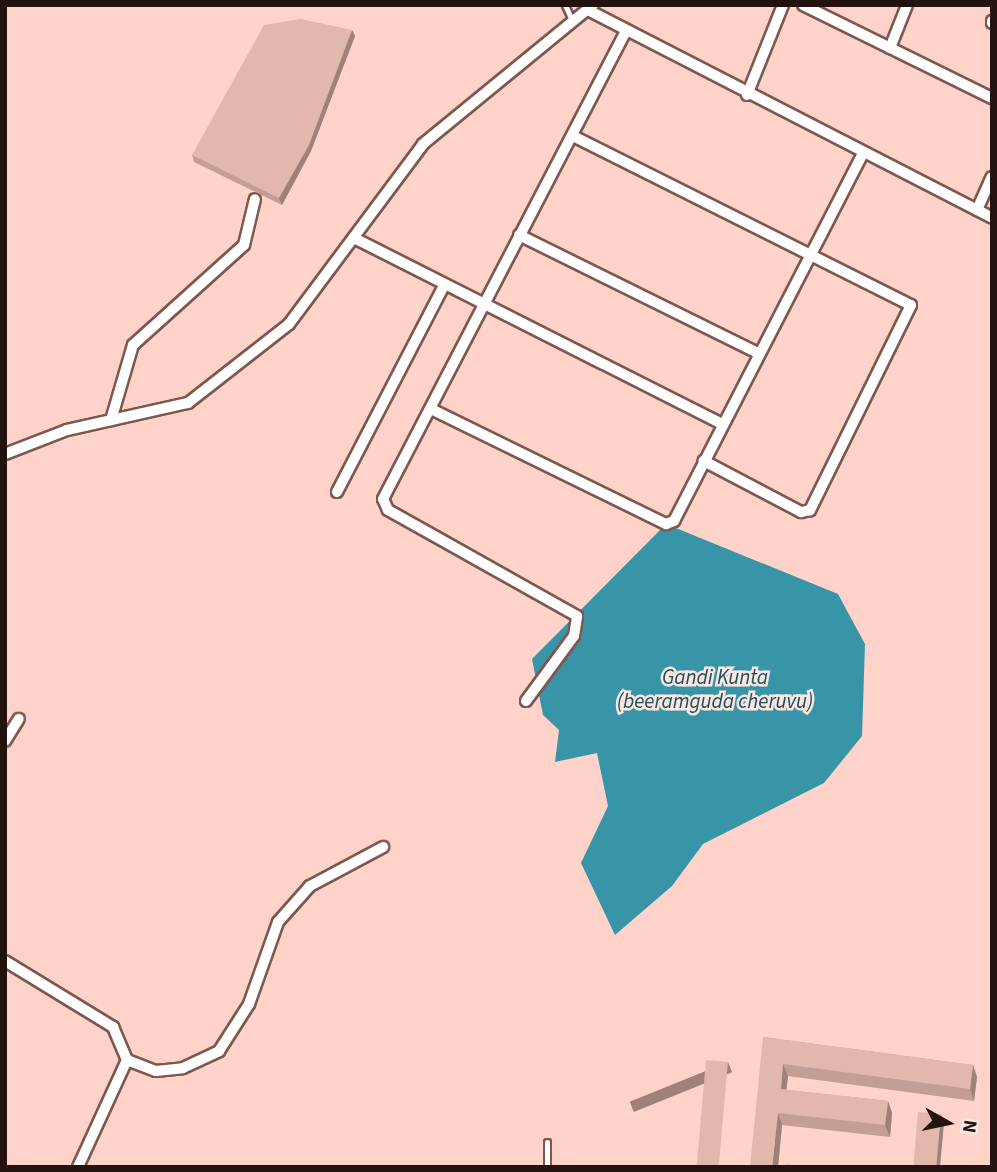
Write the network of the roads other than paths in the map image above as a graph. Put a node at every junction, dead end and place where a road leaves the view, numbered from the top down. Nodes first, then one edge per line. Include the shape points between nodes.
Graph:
1 (565, 5) edge
2 (783, 5) edge
3 (803, 5) edge
4 (907, 5) edge
5 (590, 8) edge
6 (573, 22) junction
7 (625, 33) junction
8 (890, 48) junction
9 (747, 95) junction
10 (992, 98) edge
11 (572, 136) junction
12 (863, 154) junction
13 (992, 177) edge
14 (255, 200) dead end
15 (976, 210) junction
16 (992, 218) edge
17 (519, 235) junction
18 (354, 238) junction
19 (812, 252) junction
20 (444, 286) junction
21 (483, 306) junction
22 (758, 353) junction
23 (431, 409) junction
24 (111, 420) junction
25 (722, 424) junction
26 (5, 454) edge
27 (704, 461) junction
28 (337, 492) dead end
29 (526, 701) dead end
30 (19, 719) dead end
31 (5, 741) edge
32 (383, 847) dead end
33 (5, 961) edge
34 (127, 1060) junction
35 (547, 1142) dead end
36 (78, 1167) edge
37 (547, 1167) edge

1 - 6 lane
2 - 9 street
3 - 8 street
4 - 8 street
5 - 6 street
5 - 7 street
6 - 18 street via 423,144
7 - 9 street
7 - 11 street
8 - 10 street
9 - 12 street
11 - 17 street
11 - 19 street
12 - 15 street
12 - 19 street
13 - 15 street
14 - 24 street via 244,245 133,345
15 - 16 street
17 - 21 street
17 - 22 street
18 - 20 street
18 - 24 street via 289,324 188,403
19 - 22 street
19 - 27 street via 911,305 810,510 801,512
20 - 21 street
20 - 28 street
21 - 23 street
21 - 25 street
22 - 25 street
23 - 27 street via 666,524 674,521
23 - 29 street via 384,506 578,616 574,636
24 - 26 street
25 - 27 street
30 - 31 street
32 - 34 street via 310,886 278,922 249,1004 219,1051 183,1068 156,1071
33 - 34 street via 113,1027
34 - 36 street
35 - 37 lane

